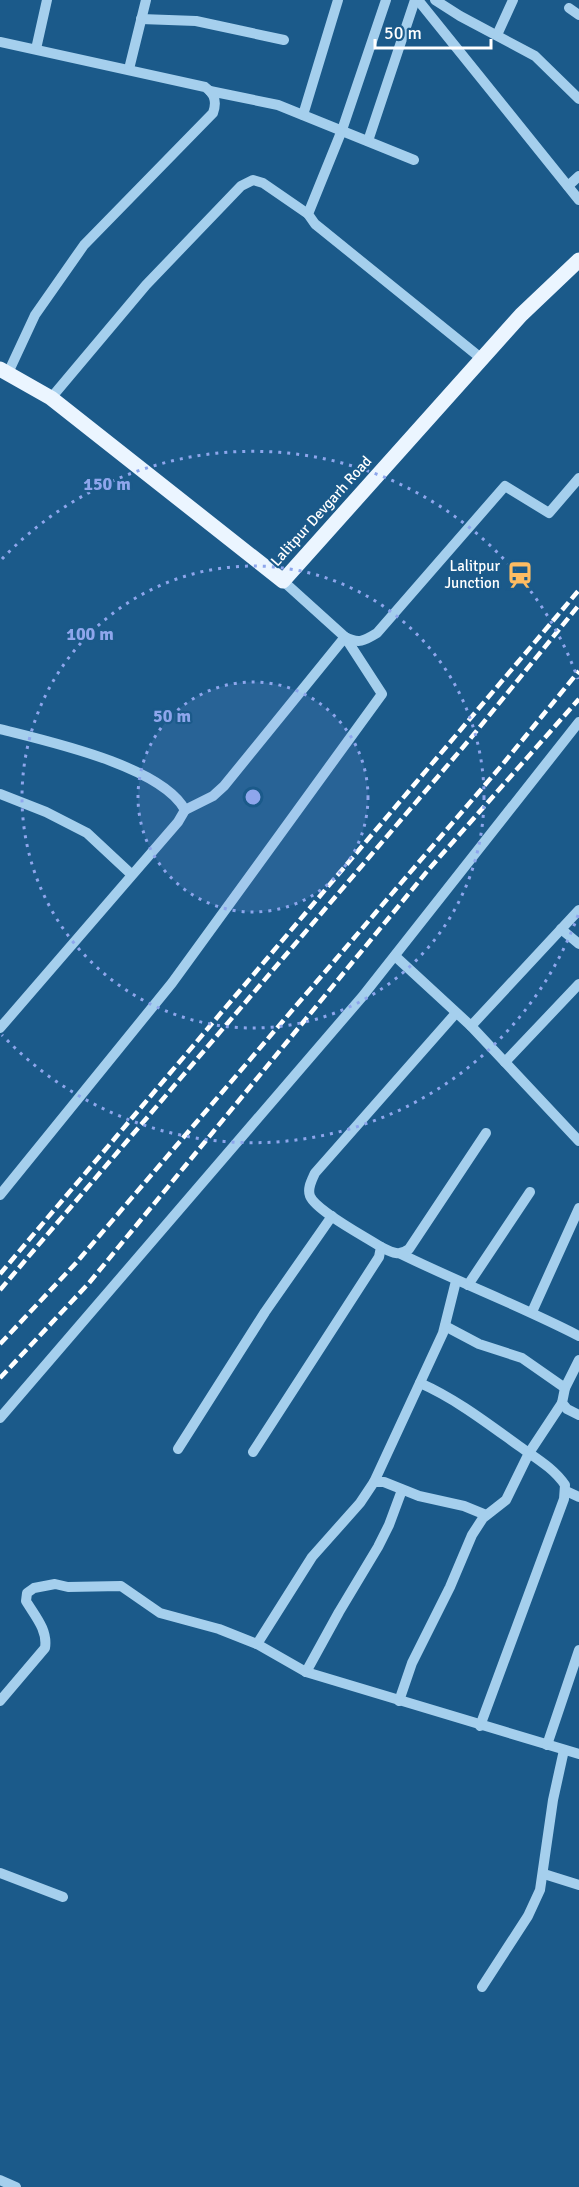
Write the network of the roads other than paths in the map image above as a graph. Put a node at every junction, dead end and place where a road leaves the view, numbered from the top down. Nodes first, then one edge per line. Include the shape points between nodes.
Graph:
1 (47, 0) edge
2 (146, 0) edge
3 (338, 0) edge
4 (386, 0) edge
5 (417, 0) edge
6 (435, 0) edge
7 (513, 0) edge
8 (568, 8) dead end
9 (579, 15) edge
10 (141, 19) junction
11 (497, 35) junction
12 (284, 40) dead end
13 (0, 42) edge
14 (36, 49) junction
15 (129, 69) junction
16 (210, 91) junction
17 (579, 99) edge
18 (303, 115) junction
19 (342, 130) junction
20 (368, 141) junction
21 (414, 160) dead end
22 (579, 176) edge
23 (568, 186) junction
24 (579, 200) edge
25 (308, 214) junction
26 (579, 260) edge
27 (482, 359) junction
28 (4, 371) edge
29 (51, 398) junction
30 (579, 478) edge
31 (284, 581) junction
32 (345, 637) junction
33 (579, 722) edge
34 (2, 733) edge
35 (0, 794) edge
36 (185, 810) junction
37 (131, 874) junction
38 (579, 910) edge
39 (561, 929) junction
40 (579, 944) edge
41 (395, 956) junction
42 (579, 984) edge
43 (456, 1012) junction
44 (471, 1026) junction
45 (0, 1028) edge
46 (505, 1062) junction
47 (486, 1133) dead end
48 (579, 1141) edge
49 (530, 1192) dead end
50 (0, 1195) edge
51 (579, 1208) edge
52 (332, 1216) junction
53 (381, 1246) junction
54 (401, 1254) junction
55 (456, 1281) junction
56 (468, 1285) junction
57 (532, 1312) junction
58 (445, 1326) junction
59 (579, 1336) edge
60 (579, 1360) edge
61 (420, 1383) junction
62 (565, 1388) junction
63 (562, 1404) junction
64 (579, 1415) edge
65 (0, 1418) edge
66 (178, 1449) dead end
67 (254, 1452) dead end
68 (529, 1453) junction
69 (374, 1482) junction
70 (402, 1490) junction
71 (566, 1491) junction
72 (579, 1497) edge
73 (486, 1515) junction
74 (256, 1644) junction
75 (579, 1650) edge
76 (306, 1672) junction
77 (0, 1701) edge
78 (399, 1701) junction
79 (480, 1726) junction
80 (547, 1745) junction
81 (564, 1750) junction
82 (579, 1754) edge
83 (0, 1873) edge
84 (544, 1874) junction
85 (579, 1885) edge
86 (63, 1897) dead end
87 (482, 1987) dead end
88 (0, 2180) edge
89 (16, 2187) edge

1 - 14 street
2 - 10 street
3 - 18 street
4 - 19 street
5 - 20 street
5 - 23 street
6 - 11 street
7 - 11 street
8 - 9 street
10 - 12 street via 196,21
10 - 15 street
11 - 17 street via 542,62
13 - 14 street
14 - 15 street
15 - 16 street
16 - 18 street via 278,105
16 - 28 street via 216,106 213,113 84,245 35,315
18 - 19 street
19 - 20 street
19 - 25 street
20 - 21 street
22 - 23 street
23 - 24 street
25 - 27 street via 315,224
25 - 29 street via 264,183 253,180 242,186 146,285
26 - 27 main road, Lalitpur Devgarh Road
27 - 31 main road, Lalitpur Devgarh Road
28 - 29 main road, Lalitpur Devgarh Road
29 - 31 main road, Lalitpur Devgarh Road
30 - 32 street via 549,513 506,486 377,633 363,641
31 - 32 street
32 - 36 street via 224,786
32 - 50 street via 382,694 172,984
33 - 41 street
34 - 36 street via 65,746 126,767 147,777
35 - 37 street via 87,833
36 - 37 street
37 - 45 street
38 - 39 street
39 - 40 street
39 - 44 street
41 - 43 street
41 - 65 street
42 - 46 street
43 - 44 street
43 - 52 street via 315,1173 310,1196
44 - 46 street
46 - 48 street
47 - 54 street via 414,1244
49 - 56 street
51 - 57 street
52 - 53 street
52 - 66 street
53 - 54 street
53 - 67 street via 379,1257
54 - 55 street
55 - 56 street
55 - 58 street
56 - 57 street
57 - 59 street
58 - 61 street
58 - 62 street via 479,1344 522,1358
60 - 62 street
61 - 68 street
61 - 69 street
62 - 63 street
63 - 64 street
63 - 68 street
68 - 71 street via 561,1478
68 - 73 street via 506,1500
69 - 70 street
69 - 74 street via 312,1557
70 - 73 street
70 - 76 street via 378,1547
71 - 72 street
71 - 79 street
73 - 78 street via 472,1535 412,1663
74 - 76 street
74 - 77 street via 160,1613 121,1586 55,1584 34,1588 27,1593 26,1601 44,1630 45,1648
75 - 80 street
76 - 78 street
78 - 79 street
79 - 80 street
80 - 81 street
81 - 82 street
81 - 84 street
83 - 86 street
84 - 85 street
84 - 87 street via 528,1916
88 - 89 street

